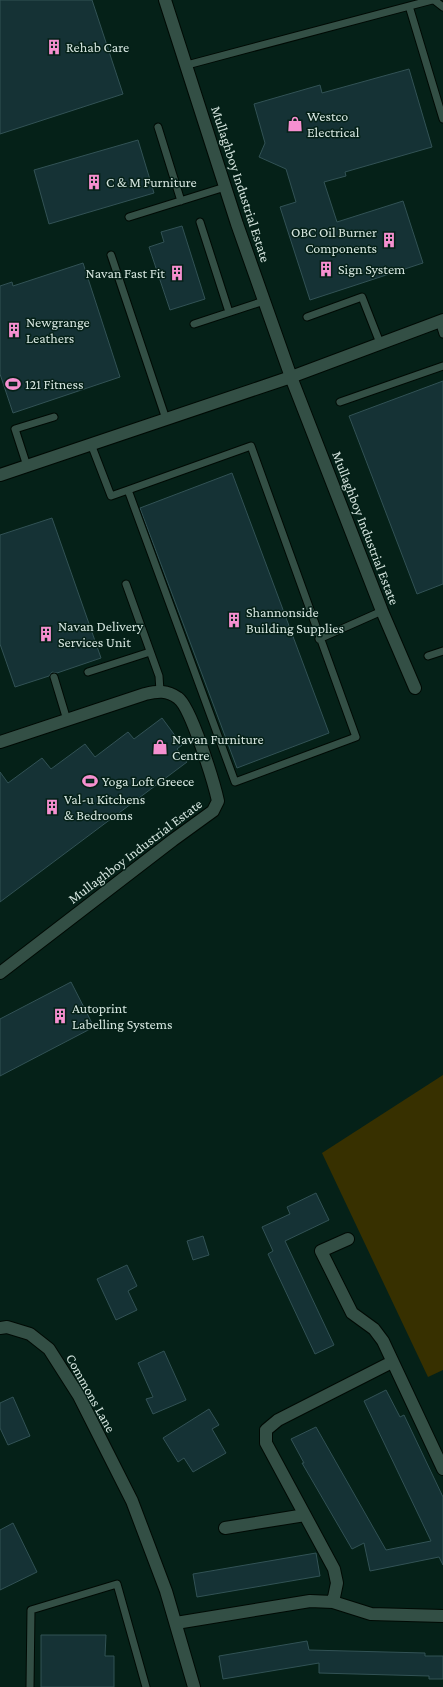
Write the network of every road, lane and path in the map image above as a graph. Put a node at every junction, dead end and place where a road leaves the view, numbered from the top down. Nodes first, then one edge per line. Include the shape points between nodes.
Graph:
1 (166, 0) edge
2 (433, 0) edge
3 (409, 6) junction
4 (443, 7) edge
5 (187, 65) junction
6 (443, 119) edge
7 (158, 127) dead end
8 (225, 187) junction
9 (181, 201) junction
10 (129, 217) dead end
11 (200, 222) dead end
12 (111, 255) dead end
13 (264, 301) junction
14 (229, 312) junction
15 (307, 317) dead end
16 (441, 321) edge
17 (194, 324) dead end
18 (443, 334) edge
19 (380, 343) junction
20 (443, 366) edge
21 (291, 377) junction
22 (340, 402) dead end
23 (54, 418) dead end
24 (166, 419) junction
25 (91, 444) junction
26 (27, 466) junction
27 (0, 475) edge
28 (128, 490) junction
29 (126, 584) dead end
30 (382, 611) junction
31 (319, 639) junction
32 (443, 651) edge
33 (150, 652) junction
34 (428, 656) dead end
35 (88, 672) dead end
36 (54, 677) dead end
37 (416, 688) dead end
38 (160, 691) junction
39 (67, 720) junction
40 (0, 742) edge
41 (0, 973) edge
42 (348, 1239) dead end
43 (0, 1328) edge
44 (392, 1362) junction
45 (443, 1469) edge
46 (304, 1515) junction
47 (225, 1528) dead end
48 (333, 1602) junction
49 (443, 1616) edge
50 (176, 1623) junction
51 (30, 1687) edge
52 (146, 1687) edge
53 (194, 1687) edge

1 - 5 street, Mullaghboy Industrial Estate
2 - 3 lane
2 - 4 lane
3 - 5 lane
3 - 6 lane
5 - 8 street, Mullaghboy Industrial Estate
7 - 9 lane
8 - 9 lane
8 - 13 street, Mullaghboy Industrial Estate
9 - 10 lane
11 - 14 lane
12 - 24 lane
13 - 14 lane
13 - 21 street, Mullaghboy Industrial Estate
14 - 17 lane
15 - 19 lane via 362,297
16 - 18 lane
16 - 19 street
19 - 21 street
20 - 22 lane
21 - 24 street
21 - 30 street, Mullaghboy Industrial Estate
23 - 26 lane via 15,429
24 - 25 street
25 - 26 street
25 - 28 lane via 111,496
26 - 27 street
28 - 31 lane via 251,446
28 - 31 lane via 235,782 356,737
29 - 33 lane
30 - 31 lane
30 - 37 street, Mullaghboy Industrial Estate
32 - 34 lane
33 - 35 lane
33 - 38 lane via 159,676
36 - 39 lane
38 - 39 street
38 - 41 street, Mullaghboy Industrial Estate via 168,692 179,699 187,711 214,784 218,801 213,811
39 - 40 street
42 - 44 street via 320,1251 352,1313 374,1329 383,1341
43 - 50 street, Commons Lane via 6,1327 30,1334 49,1349 79,1396 132,1501
44 - 45 street
44 - 46 street via 278,1420 266,1430 266,1443
46 - 47 street
46 - 48 street via 334,1569 337,1583
48 - 49 street via 371,1614
48 - 50 street via 310,1601
50 - 53 street, Commons Lane
51 - 52 lane via 31,1610 117,1584

